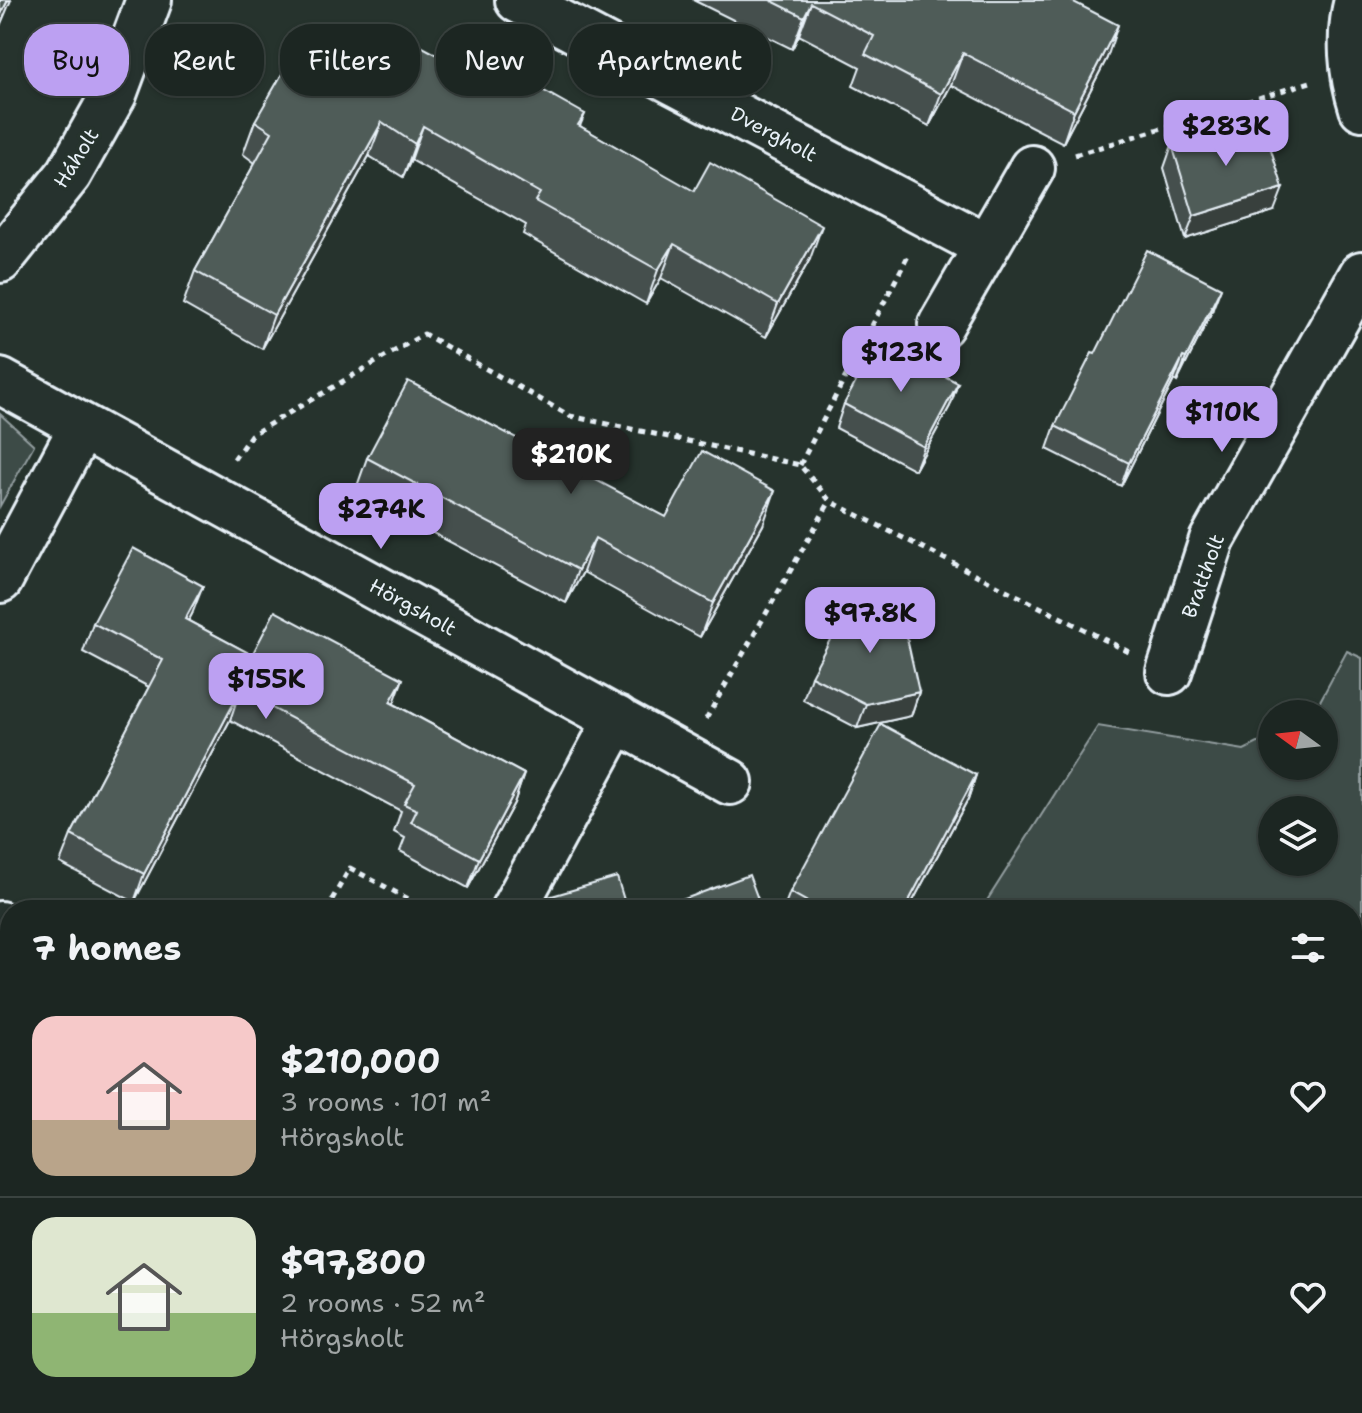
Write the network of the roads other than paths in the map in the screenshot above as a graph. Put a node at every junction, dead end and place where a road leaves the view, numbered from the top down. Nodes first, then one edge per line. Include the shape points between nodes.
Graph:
1 (149, 0) edge
2 (518, 0) edge
3 (1357, 0) edge
4 (1358, 88) edge
5 (1032, 168) road end
6 (986, 246) junction
7 (0, 260) edge
8 (1362, 274) edge
9 (941, 325) dead end
10 (0, 381) edge
11 (82, 426) junction
12 (0, 580) edge
13 (1169, 672) road end
14 (617, 719) junction
15 (730, 782) dead end
16 (518, 900) edge

1 - 7 street, Háholt via 114,94 69,174
2 - 6 street, Dvergholt
3 - 4 street via 1352,37
5 - 6 street
6 - 9 street
8 - 13 street, Brattholt via 1212,540
10 - 11 street, Hörgsholt
11 - 12 street
11 - 14 street, Hörgsholt
14 - 15 street, Hörgsholt
14 - 16 street

